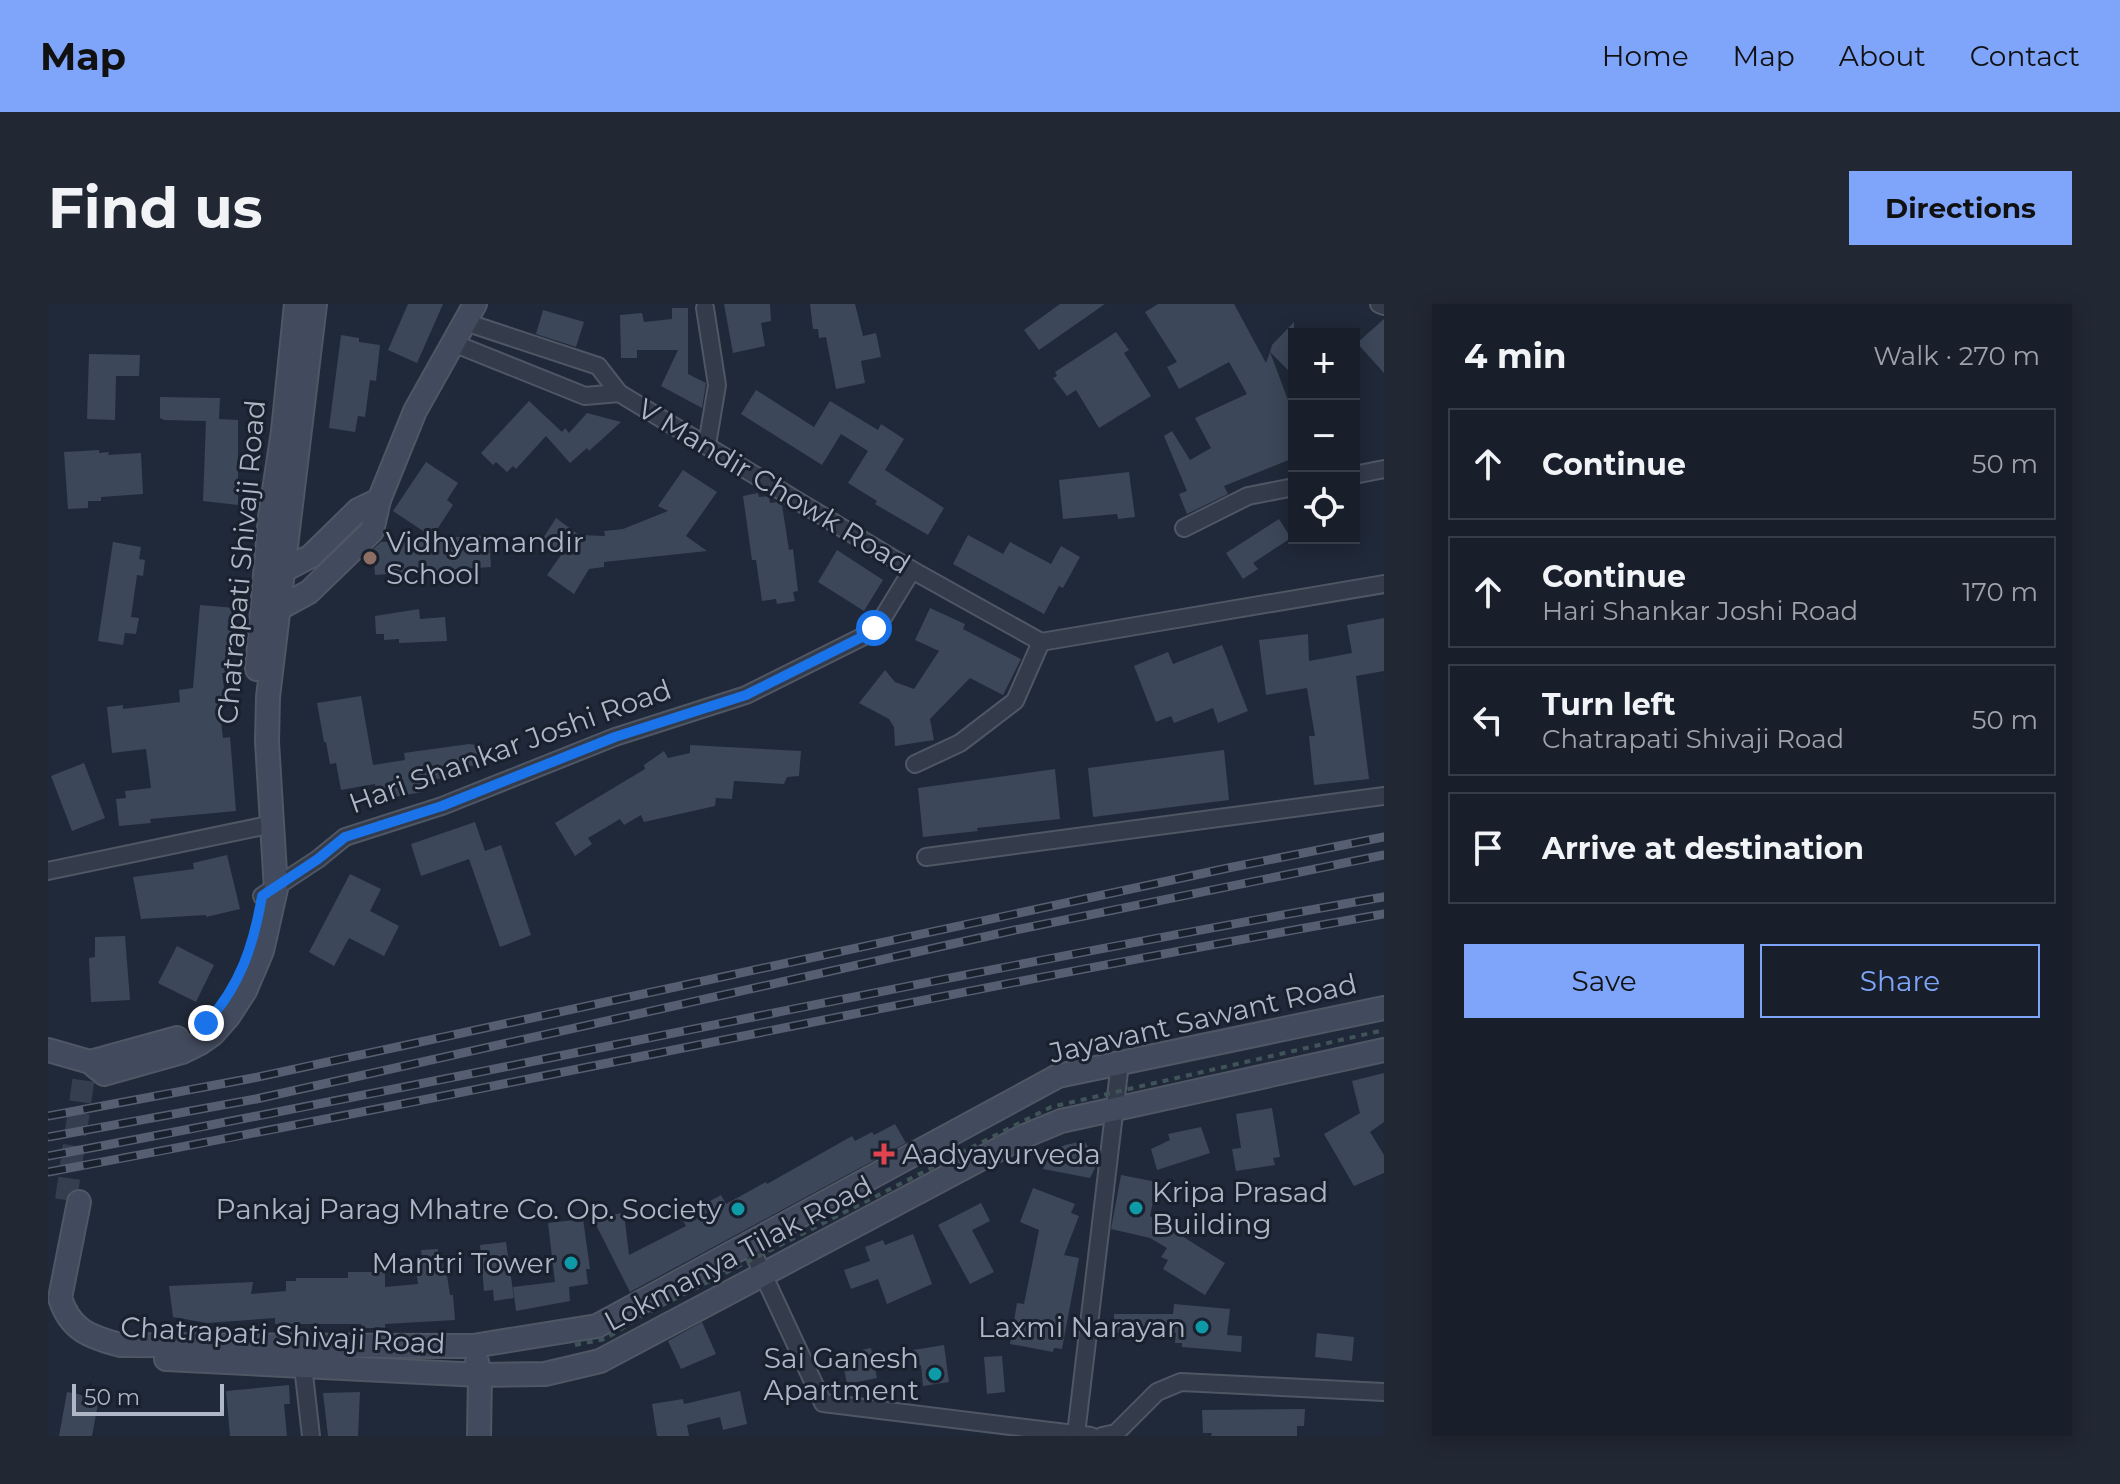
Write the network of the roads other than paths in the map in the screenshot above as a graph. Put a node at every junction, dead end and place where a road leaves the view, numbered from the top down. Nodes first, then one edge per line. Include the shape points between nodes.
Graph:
1 (296, 304) edge
2 (315, 304) edge
3 (705, 308) dead end
4 (470, 313) edge
5 (453, 343) junction
6 (619, 393) junction
7 (707, 445) junction
8 (1384, 469) edge
9 (1360, 474) edge
10 (1288, 488) edge
11 (379, 500) junction
12 (1184, 528) dead end
13 (912, 570) junction
14 (273, 576) junction
15 (1384, 584) edge
16 (269, 614) junction
17 (1041, 642) junction
18 (915, 764) dead end
19 (1384, 796) edge
20 (267, 825) junction
21 (926, 857) dead end
22 (48, 871) edge
23 (269, 892) junction
24 (1384, 1008) edge
25 (48, 1050) edge
26 (1384, 1050) edge
27 (1120, 1063) junction
28 (1116, 1108) junction
29 (749, 1244) junction
30 (764, 1274) junction
31 (48, 1279) edge
32 (53, 1313) edge
33 (473, 1346) junction
34 (303, 1366) junction
35 (480, 1375) junction
36 (1384, 1392) edge
37 (1083, 1435) edge
38 (311, 1436) edge
39 (479, 1436) edge
40 (1102, 1436) edge

1 - 14 street, Chatrapati Shivaji Road
2 - 14 street
3 - 7 street via 717,385
4 - 5 street
4 - 6 street via 598,366
5 - 6 street, V Mandir Chowk Road via 585,396
5 - 11 street via 415,411
6 - 7 street, V Mandir Chowk Road
7 - 13 street, V Mandir Chowk Road
8 - 9 street
10 - 12 street via 1248,496
11 - 14 street via 358,510 311,556
11 - 16 street via 372,531 326,579
13 - 17 street, V Mandir Chowk Road
13 - 23 street, Hari Shankar Joshi Road via 874,628 862,637 746,695 615,737 442,806 345,837
14 - 16 street
15 - 17 street
16 - 20 street
17 - 18 street via 1015,701 960,743
19 - 21 street
20 - 22 street
20 - 23 street
23 - 25 street via 224,1004 191,1034 94,1071
24 - 27 street, Jayavant Sawant Road
26 - 28 street, Lokmanya Tilak Road
27 - 28 street
27 - 29 street, Jayavant Sawant Road via 1058,1076
28 - 30 street, Lokmanya Tilak Road via 1020,1138
28 - 37 street
29 - 30 street
29 - 33 street, Jayavant Sawant Road via 597,1326
30 - 35 street, Lokmanya Tilak Road via 600,1361 545,1374
30 - 37 street via 823,1403
31 - 32 street via 73,1201 60,1298
32 - 33 street, Chatrapati Shivaji Road via 85,1335 120,1345
32 - 34 street, Chatrapati Shivaji Road via 57,1328 67,1337 111,1356
33 - 35 street
34 - 35 street, Chatrapati Shivaji Road
34 - 38 street
35 - 39 street
36 - 40 street via 1181,1382 1157,1392 1116,1433

